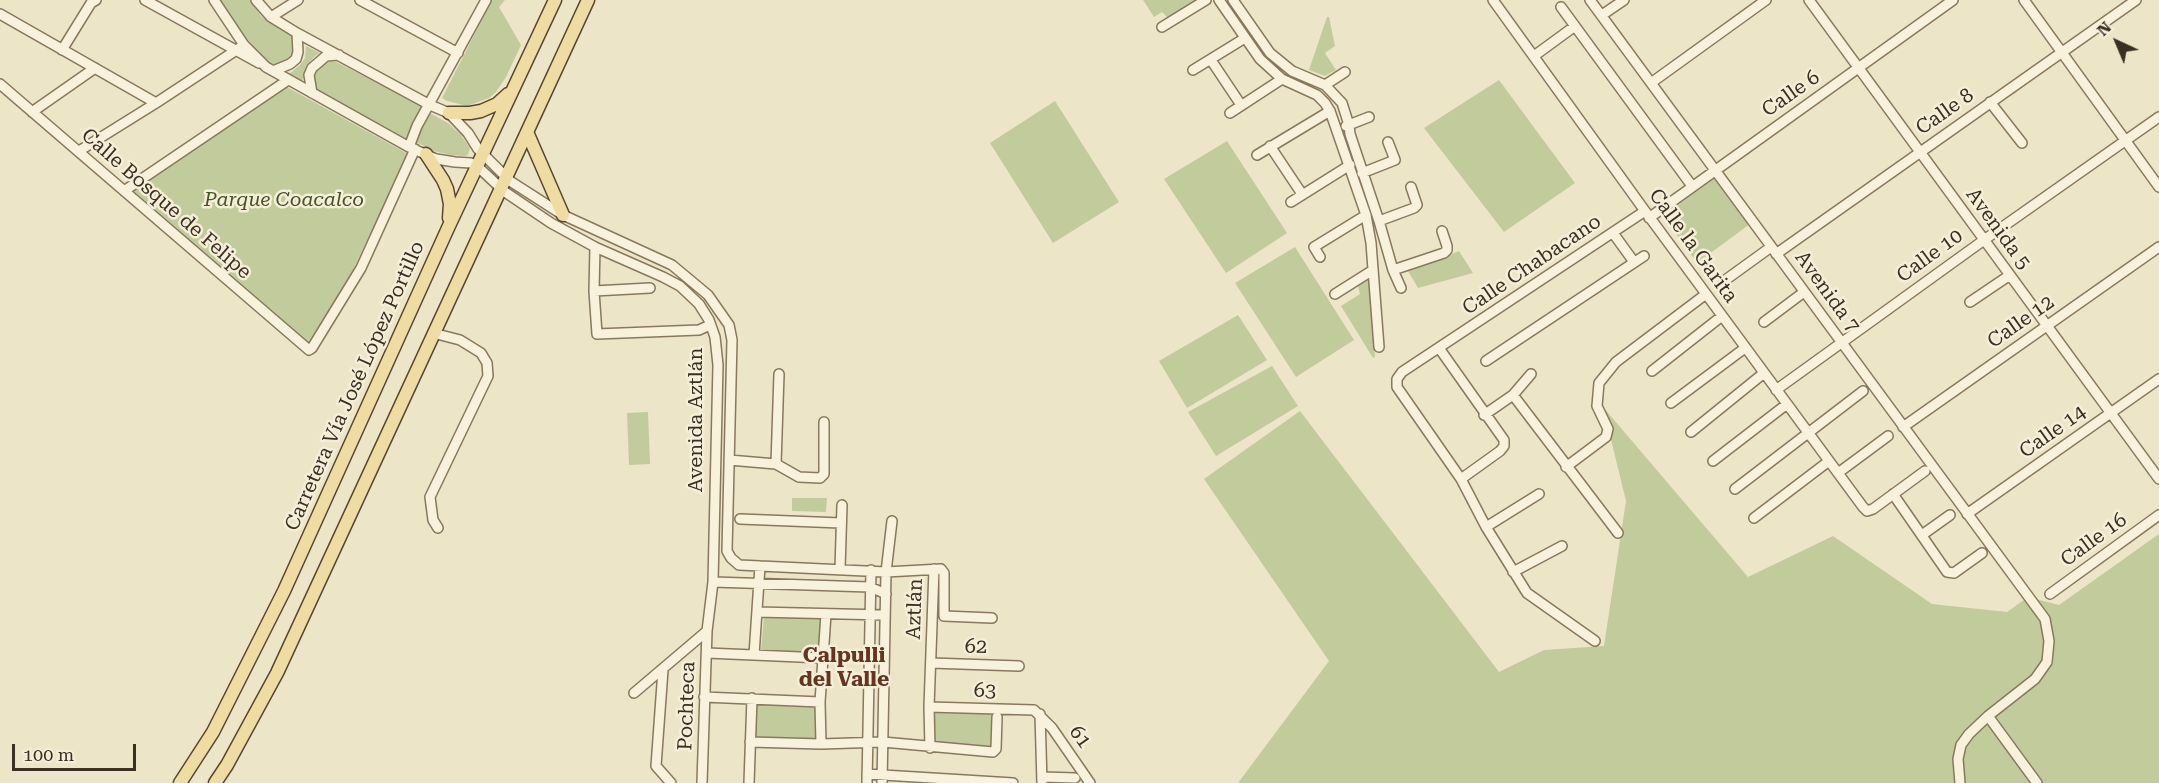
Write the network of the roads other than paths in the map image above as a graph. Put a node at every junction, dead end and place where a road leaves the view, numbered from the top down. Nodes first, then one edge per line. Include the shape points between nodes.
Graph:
1 (145, 0) edge
2 (214, 0) edge
3 (256, 0) edge
4 (298, 0) edge
5 (360, 0) edge
6 (473, 0) edge
7 (555, 0) edge
8 (588, 0) edge
9 (1206, 0) edge
10 (1219, 0) edge
11 (1233, 0) edge
12 (1493, 0) edge
13 (1590, 0) edge
14 (1624, 0) edge
15 (1766, 0) edge
16 (1809, 0) edge
17 (1953, 0) edge
18 (2024, 0) edge
19 (2136, 0) edge
20 (91, 1) edge
21 (484, 3) edge
22 (1561, 7) dead end
23 (0, 14) edge
24 (1602, 15) junction
25 (271, 17) junction
26 (1575, 26) junction
27 (1162, 27) dead end
28 (297, 33) junction
29 (1245, 38) junction
30 (244, 45) junction
31 (62, 50) junction
32 (235, 51) junction
33 (2061, 51) junction
34 (458, 53) junction
35 (339, 55) junction
36 (1534, 56) junction
37 (1210, 60) junction
38 (95, 68) junction
39 (1858, 68) junction
40 (270, 69) junction
41 (1193, 70) dead end
42 (1345, 72) dead end
43 (519, 78) junction
44 (288, 80) junction
45 (1282, 80) junction
46 (1651, 83) junction
47 (0, 84) edge
48 (1325, 85) junction
49 (312, 93) junction
50 (1990, 102) junction
51 (156, 103) junction
52 (430, 105) junction
53 (1241, 105) junction
54 (1330, 111) junction
55 (32, 112) junction
56 (449, 113) junction
57 (1230, 113) dead end
58 (1369, 117) dead end
59 (2159, 117) edge
60 (1349, 125) junction
61 (1336, 130) junction
62 (527, 132) junction
63 (2126, 141) junction
64 (1388, 142) dead end
65 (2022, 143) dead end
66 (1270, 146) junction
67 (79, 150) junction
68 (417, 150) junction
69 (1920, 152) junction
70 (483, 153) junction
71 (1257, 155) dead end
72 (474, 164) junction
73 (1350, 165) junction
74 (1714, 170) junction
75 (1362, 173) junction
76 (503, 183) junction
77 (1692, 186) junction
78 (1411, 187) dead end
79 (2159, 187) edge
80 (124, 191) junction
81 (1302, 194) junction
82 (1291, 202) dead end
83 (563, 215) junction
84 (1366, 215) junction
85 (1647, 215) junction
86 (1379, 221) junction
87 (557, 226) junction
88 (448, 228) junction
89 (1442, 231) dead end
90 (1613, 233) junction
91 (1984, 240) junction
92 (1384, 242) junction
93 (1371, 243) junction
94 (595, 247) junction
95 (2159, 247) edge
96 (1774, 251) junction
97 (1644, 256) dead end
98 (1320, 257) dead end
99 (1634, 262) junction
100 (1373, 270) junction
101 (1393, 270) junction
102 (2010, 275) junction
103 (1724, 281) dead end
104 (650, 288) dead end
105 (1401, 288) dead end
106 (594, 291) junction
107 (1804, 292) junction
108 (1335, 294) dead end
109 (1706, 294) junction
110 (1970, 303) dead end
111 (1722, 316) junction
112 (1764, 322) dead end
113 (711, 325) junction
114 (2047, 326) junction
115 (433, 333) junction
116 (1841, 342) junction
117 (1379, 347) dead end
118 (1439, 348) junction
119 (1745, 348) junction
120 (1486, 361) dead end
121 (1652, 371) dead end
122 (779, 374) dead end
123 (1532, 374) dead end
124 (1764, 374) junction
125 (2159, 379) edge
126 (1776, 390) junction
127 (1863, 391) dead end
128 (1513, 394) junction
129 (1671, 403) dead end
130 (1787, 404) junction
131 (2111, 413) junction
132 (1484, 415) junction
133 (824, 422) dead end
134 (1903, 427) junction
135 (1691, 432) dead end
136 (1808, 433) junction
137 (1888, 436) dead end
138 (729, 460) junction
139 (1713, 461) dead end
140 (1829, 461) junction
141 (776, 464) junction
142 (1566, 467) junction
143 (1925, 471) dead end
144 (1838, 473) junction
145 (1461, 479) junction
146 (2159, 479) edge
147 (1736, 489) dead end
148 (1539, 494) dead end
149 (1893, 494) junction
150 (842, 505) dead end
151 (1967, 514) junction
152 (1950, 515) dead end
153 (2159, 515) edge
154 (1754, 518) dead end
155 (740, 519) dead end
156 (892, 521) dead end
157 (841, 523) junction
158 (1486, 527) junction
159 (438, 528) dead end
160 (1618, 533) dead end
161 (713, 534) junction
162 (727, 535) junction
163 (1922, 535) junction
164 (1562, 546) dead end
165 (1982, 553) dead end
166 (760, 566) junction
167 (840, 569) junction
168 (934, 569) junction
169 (871, 570) junction
170 (886, 572) junction
171 (1513, 572) junction
172 (712, 582) junction
173 (758, 583) junction
174 (870, 587) junction
175 (886, 594) junction
176 (2050, 594) dead end
177 (757, 612) junction
178 (826, 614) junction
179 (885, 615) junction
180 (870, 616) junction
181 (992, 618) dead end
182 (707, 631) junction
183 (1595, 641) dead end
184 (707, 653) junction
185 (754, 655) junction
186 (823, 658) junction
187 (931, 663) junction
188 (1019, 666) dead end
189 (663, 670) junction
190 (634, 693) dead end
191 (704, 697) junction
192 (752, 698) junction
193 (820, 702) junction
194 (929, 707) junction
195 (1040, 714) junction
196 (1988, 716) junction
197 (997, 717) dead end
198 (750, 742) junction
199 (867, 742) junction
200 (883, 742) junction
201 (821, 744) junction
202 (930, 748) junction
203 (1075, 778) dead end
204 (867, 779) edge
205 (882, 779) edge
206 (1043, 780) edge
207 (180, 783) edge
208 (215, 783) edge
209 (671, 783) edge
210 (702, 783) edge
211 (749, 783) edge
212 (1013, 783) edge
213 (1090, 783) edge
214 (1960, 783) edge
215 (2037, 783) edge

1 - 32 street
2 - 30 street
3 - 25 street
4 - 25 street
5 - 34 street
6 - 21 street
7 - 43 main road, Carretera Vía José López Portillo
8 - 62 main road
9 - 27 street
10 - 29 street
11 - 48 street via 1270,53 1292,70
12 - 36 street, Calle la Garita
13 - 24 street, Avenida 7
14 - 24 street
15 - 46 street
16 - 39 street, Avenida 5
17 - 39 street, Calle 6
18 - 33 street
19 - 33 street, Calle 8
20 - 31 street
21 - 34 street
22 - 26 street
23 - 31 street
24 - 46 street, Avenida 7
25 - 28 street
26 - 36 street
26 - 77 street
28 - 35 street
28 - 40 street via 296,59
29 - 37 street
29 - 45 street
30 - 32 street
30 - 40 street
31 - 38 street
32 - 40 street
32 - 51 street
33 - 50 street, Calle 8
33 - 63 street
34 - 52 street
35 - 49 street via 326,57 312,68
35 - 52 street
36 - 85 street, Calle la Garita
37 - 41 street
37 - 53 street
38 - 51 street
38 - 55 street
39 - 69 street, Avenida 5
39 - 74 street, Calle 6
40 - 44 street
42 - 48 street
43 - 56 main road via 495,106 470,113
43 - 70 main road, Carretera Vía José López Portillo
44 - 49 street
44 - 80 street
45 - 53 street
45 - 54 street via 1317,95
46 - 74 street, Avenida 7
47 - 55 street, Calle Bosque de Felipe
48 - 60 street via 1342,103
49 - 68 street
50 - 65 street
50 - 69 street, Calle 8
51 - 67 street
52 - 56 street
52 - 68 street via 417,126
53 - 57 street
54 - 61 street
54 - 66 street
55 - 67 street, Calle Bosque de Felipe
56 - 70 street
58 - 60 street
59 - 63 street, Calle 10
60 - 61 street
60 - 75 street
61 - 73 street
62 - 76 main road
62 - 83 main road
63 - 79 street
63 - 91 street, Calle 10
64 - 75 street via 1395,160
66 - 71 street
66 - 81 street
67 - 80 street, Calle Bosque de Felipe
68 - 72 street via 436,159
68 - 80 street, Calle Bosque de Felipe via 360,268 309,350
68 - 88 main road via 447,189
69 - 91 street, Avenida 5
69 - 96 street, Calle 8
70 - 72 main road, Carretera Vía José López Portillo
70 - 76 street
72 - 76 street, Avenida Aztlán
72 - 88 main road, Carretera Vía José López Portillo
73 - 81 street
73 - 84 street
74 - 77 street, Calle 6
74 - 96 street, Avenida 7
75 - 86 street
76 - 83 street, Avenida Aztlán
76 - 87 street, Avenida Aztlán
76 - 115 main road
77 - 85 street, Calle 6
78 - 86 street via 1418,205
81 - 82 street
83 - 87 street
83 - 138 street, Avenida Aztlán via 672,265 708,295 722,313 732,340
84 - 93 street
84 - 98 street via 1314,247
85 - 90 street, Calle Chabacano
85 - 109 street, Calle la Garita
86 - 92 street
87 - 94 street, Avenida Aztlán
88 - 207 main road, Carretera Vía José López Portillo via 249,663 213,732
89 - 101 street via 1447,246 1444,254
90 - 99 street
90 - 118 street, Calle Chabacano
91 - 102 street, Avenida 5
91 - 116 street, Calle 10
92 - 93 street
92 - 101 street
93 - 100 street
94 - 106 street
94 - 113 street, Avenida Aztlán via 680,286 699,304
95 - 114 street, Calle 12
96 - 103 street, Calle 8
96 - 107 street, Avenida 7
97 - 99 street
99 - 120 street
100 - 108 street
100 - 117 street
101 - 105 street
102 - 110 street
102 - 114 street, Avenida 5
104 - 106 street
106 - 113 street via 597,334 699,330
107 - 112 street
107 - 116 street, Avenida 7
109 - 111 street, Calle la Garita
109 - 142 street via 1616,362 1599,383 1597,406 1608,429 1606,437
111 - 119 street, Calle la Garita
111 - 121 street
113 - 161 street, Avenida Aztlán via 718,365
114 - 131 street, Avenida 5
114 - 134 street, Calle 12
115 - 159 street via 460,340 481,353 488,376 430,497
115 - 208 main road via 277,673
116 - 126 street, Calle 10
116 - 134 street, Avenida 7
118 - 132 street
118 - 145 street, Calle Chabacano via 1402,372 1397,387
119 - 124 street, Calle la Garita
119 - 129 street
122 - 141 street
123 - 128 street
124 - 126 street, Calle la Garita
124 - 135 street
125 - 131 street, Calle 14
126 - 130 street, Calle la Garita
127 - 136 street
128 - 132 street
128 - 142 street
130 - 136 street, Calle la Garita
130 - 139 street
131 - 146 street, Avenida 5
131 - 151 street, Calle 14
132 - 145 street via 1504,440 1504,447
133 - 141 street via 823,477 799,477
134 - 151 street, Avenida 7
136 - 140 street, Calle la Garita
136 - 147 street
137 - 144 street
138 - 141 street
138 - 162 street, Avenida Aztlán
140 - 144 street, Calle la Garita
140 - 154 street
142 - 160 street
143 - 149 street
144 - 149 street, Calle la Garita via 1867,511
145 - 158 street
148 - 158 street
149 - 163 street
150 - 157 street
151 - 196 street, Avenida 7 via 2045,619 2049,641 2047,662 2035,679
152 - 163 street
153 - 176 street, Calle 16
155 - 157 street
156 - 170 street, Aztlán
157 - 167 street
158 - 171 street
161 - 162 street
161 - 172 street, Avenida Aztlán
162 - 166 street, Avenida Aztlán via 726,551 731,558 739,565
163 - 165 street via 1950,574
164 - 171 street
166 - 167 street, Avenida Aztlán
166 - 173 street
167 - 169 street, Avenida Aztlán
168 - 170 street, Aztlán
168 - 181 street via 944,573 944,616
168 - 187 street, Aztlán
169 - 170 street, Avenida Aztlán
169 - 174 street
170 - 175 street
171 - 183 street via 1527,593
172 - 173 street
172 - 182 street, Pochteca
173 - 174 street
173 - 177 street
174 - 175 street
174 - 180 street
175 - 179 street
177 - 178 street
177 - 185 street
178 - 180 street
178 - 186 street
179 - 180 street
179 - 200 street
180 - 199 street
182 - 184 street, Pochteca
182 - 189 street, Pochteca
184 - 185 street
184 - 191 street, Pochteca
185 - 186 street
186 - 193 street
187 - 188 street, 62
187 - 194 street, Aztlán
189 - 190 street, Pochteca
189 - 209 street, Pochteca via 656,766
191 - 192 street
191 - 210 street, Pochteca
192 - 193 street
192 - 198 street
193 - 201 street
194 - 195 street, 63 via 1034,710
194 - 202 street, Aztlán
195 - 206 street
195 - 213 street, 61
196 - 214 street via 1961,745
196 - 215 street
197 - 202 street via 995,751
198 - 201 street
198 - 211 street
199 - 200 street
199 - 201 street
199 - 204 street
200 - 202 street
200 - 205 street
203 - 206 street
204 - 205 street
205 - 212 street

